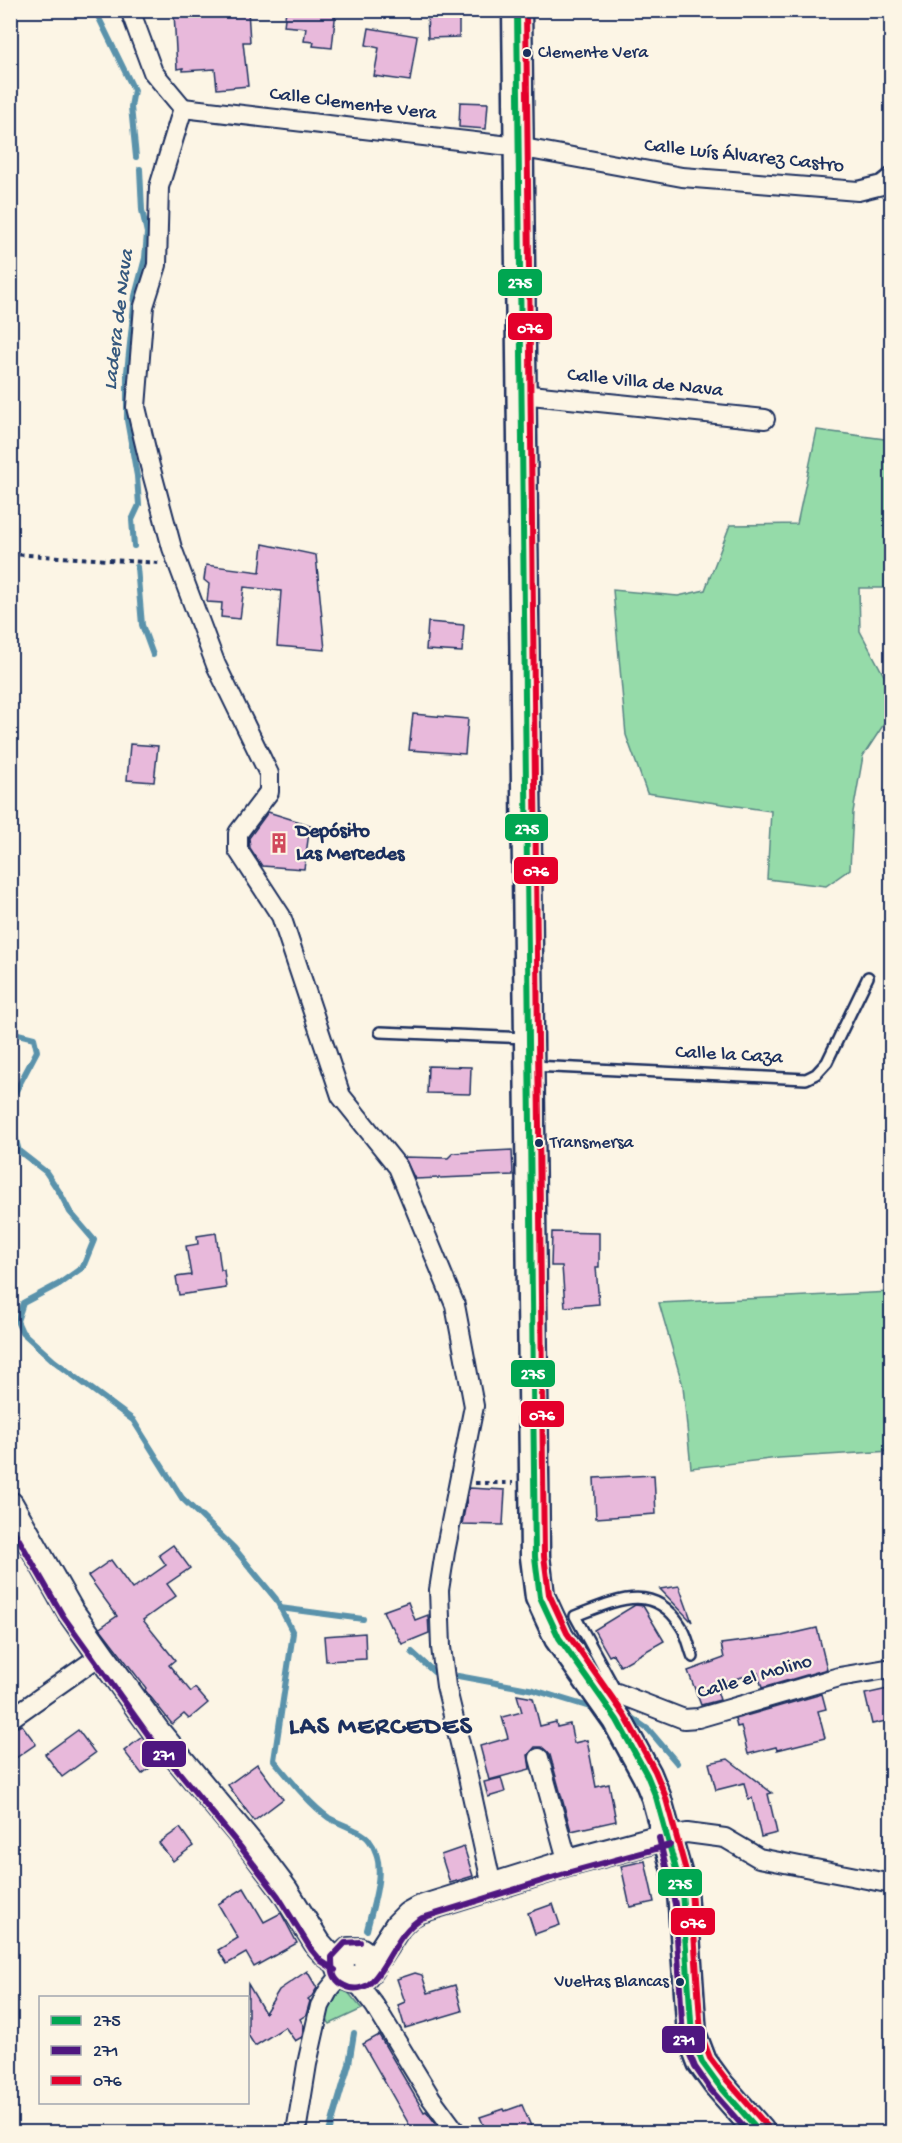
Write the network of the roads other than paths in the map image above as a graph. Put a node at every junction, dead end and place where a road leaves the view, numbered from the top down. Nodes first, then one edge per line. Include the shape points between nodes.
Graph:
1 (130, 10) edge
2 (517, 10) edge
3 (183, 108) junction
4 (518, 147) junction
5 (891, 177) edge
6 (521, 394) junction
7 (765, 419) dead end
8 (868, 977) dead end
9 (380, 1032) dead end
10 (529, 1052) junction
11 (10, 1505) edge
12 (101, 1655) junction
13 (693, 1657) dead end
14 (891, 1668) edge
15 (608, 1694) junction
16 (10, 1719) edge
17 (539, 1758) dead end
18 (668, 1836) junction
19 (568, 1863) junction
20 (891, 1884) edge
21 (492, 1886) junction
22 (354, 1968) junction
23 (296, 2133) edge
24 (456, 2133) edge
25 (760, 2133) edge

1 - 3 street via 153,72
2 - 4 main road
3 - 4 street, Calle Clemente Vera
3 - 21 street via 159,187 157,265 144,306 136,407 179,564 216,665 269,774 269,792 238,833 237,850 281,916 341,1096 398,1167 455,1305 474,1406 439,1590 441,1647 446,1686
4 - 5 street, Calle Luís Álvarez Castro via 693,178 858,191 882,185
4 - 6 main road
6 - 7 street, Calle Villa de Nava
6 - 10 main road
8 - 10 lane, Calle la Caza via 827,1062 806,1079
9 - 10 lane, Calle la Caza
10 - 15 main road via 535,1557 540,1597 559,1638
11 - 12 main road via 70,1611
12 - 16 street
12 - 22 main road via 156,1731 249,1843 318,1944 327,1954
13 - 15 lane via 682,1626 662,1604 640,1597 576,1616
14 - 15 street, Calle el Molino via 839,1677 698,1718 684,1719
15 - 18 main road via 616,1720 651,1784
17 - 19 street
18 - 19 main road
18 - 20 street via 687,1833 725,1838 759,1858
18 - 25 main road via 684,1904 692,2036 702,2062 717,2084
19 - 21 main road
21 - 22 main road via 418,1910
22 - 23 street via 328,1991 320,2006
22 - 24 street via 430,2098

